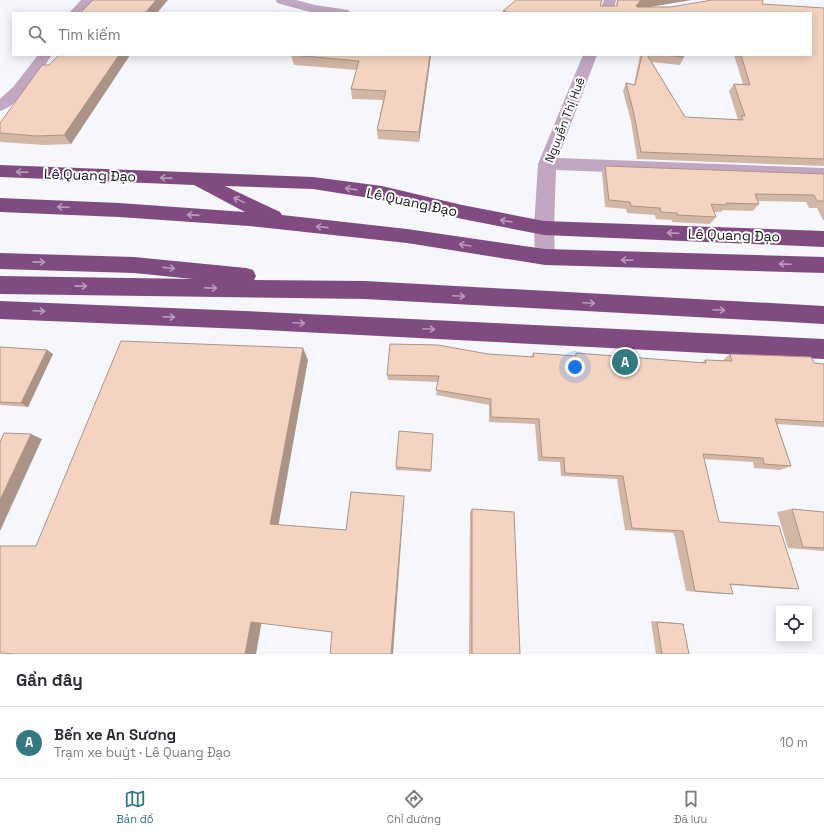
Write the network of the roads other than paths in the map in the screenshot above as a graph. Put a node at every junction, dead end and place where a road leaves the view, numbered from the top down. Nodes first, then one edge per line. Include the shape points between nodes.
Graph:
1 (88, 0) edge
2 (282, 0) edge
3 (610, 0) edge
4 (77, 12) edge
5 (336, 12) edge
6 (606, 12) edge
7 (44, 56) edge
8 (590, 56) edge
9 (0, 106) edge
10 (547, 164) junction
11 (0, 171) edge
12 (824, 174) edge
13 (194, 179) junction
14 (0, 205) edge
15 (287, 223) junction
16 (544, 228) junction
17 (824, 239) edge
18 (545, 257) junction
19 (0, 261) edge
20 (824, 265) edge
21 (0, 285) edge
22 (365, 290) junction
23 (0, 310) edge
24 (824, 315) edge
25 (824, 349) edge

1 - 4 street
2 - 5 street
3 - 6 street
7 - 9 street via 22,88
8 - 10 street, Nguyễn Thị Huê
10 - 12 street
10 - 16 street, Nguyễn Thị Huê
13 -> 11 highway, Lê Quang Đạo
15 -> 13 highway
16 -> 13 highway, Lê Quang Đạo via 382,193 312,183
15 -> 14 highway, Lê Quang Đạo via 119,210
18 -> 15 highway, Lê Quang Đạo via 407,236
17 -> 16 highway, Lê Quang Đạo
16 - 18 street, Nguyễn Thị Huê
20 -> 18 highway, Lê Quang Đạo
19 -> 22 highway via 134,265
21 -> 22 highway
22 -> 24 highway
23 -> 25 highway

